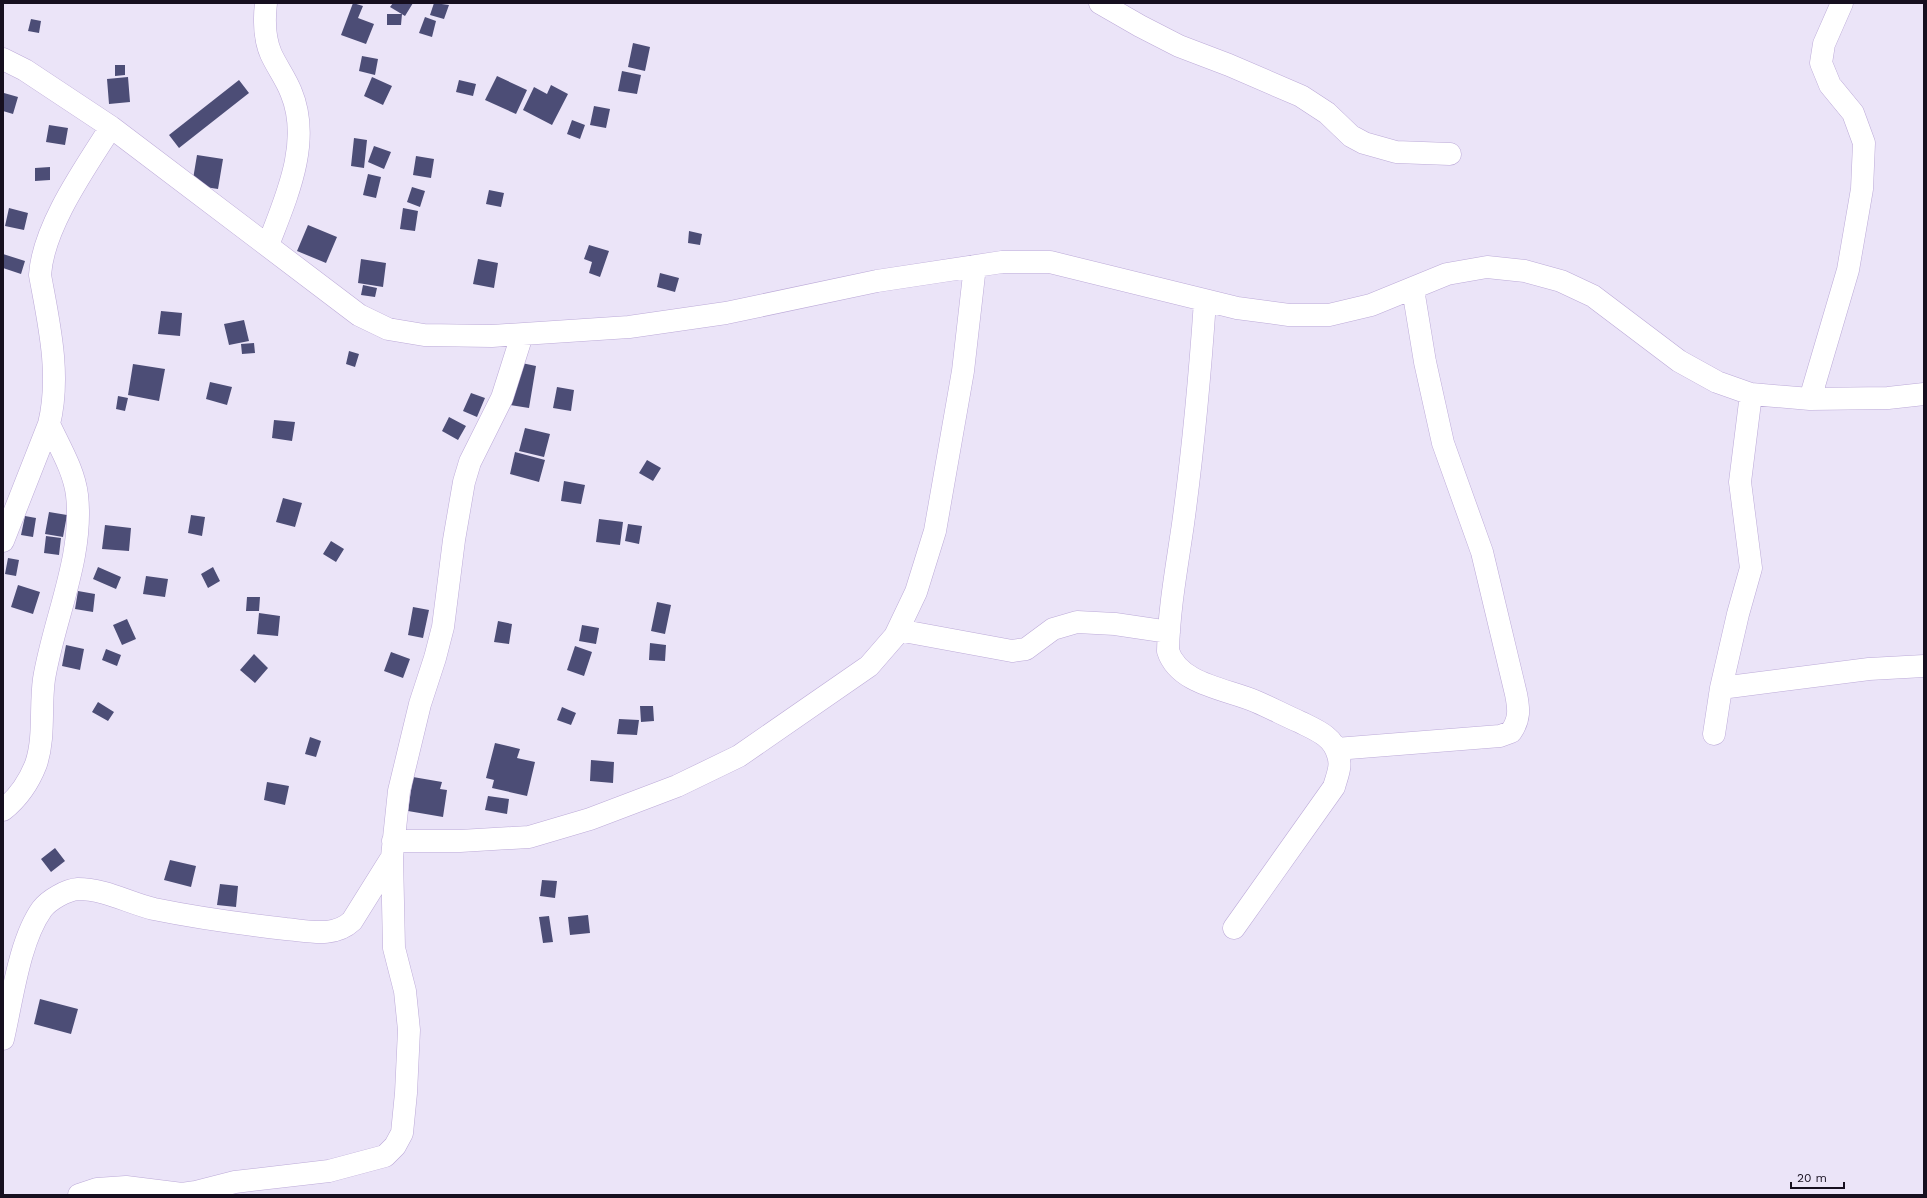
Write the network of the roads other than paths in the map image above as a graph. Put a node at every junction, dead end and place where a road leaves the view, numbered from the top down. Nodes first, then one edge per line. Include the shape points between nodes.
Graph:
1 (266, 3) edge
2 (1100, 3) edge
3 (1842, 3) edge
4 (3, 59) edge
5 (111, 127) junction
6 (1450, 154) dead end
7 (268, 245) junction
8 (975, 266) junction
9 (1413, 290) junction
10 (1206, 301) junction
11 (522, 335) junction
12 (1751, 394) junction
13 (1924, 394) edge
14 (1810, 399) junction
15 (49, 424) junction
16 (3, 541) edge
17 (898, 630) junction
18 (1169, 632) junction
19 (1924, 666) edge
20 (1721, 688) junction
21 (1714, 734) dead end
22 (1336, 749) junction
23 (3, 810) edge
24 (392, 849) junction
25 (1234, 928) dead end
26 (3, 1039) edge
27 (78, 1195) edge

1 - 7 street via 265,34 270,53 291,92 298,120 298,146 292,176
2 - 6 street via 1179,46 1301,96 1327,113 1351,136 1364,143 1396,152
3 - 14 street via 1824,44 1821,63 1830,85 1853,114 1864,143 1862,189 1848,270
4 - 5 street via 25,70
5 - 7 street
5 - 15 street via 80,175 46,240 41,259 40,275 55,373 54,404
7 - 11 street via 358,315 388,329 424,335
8 - 10 street via 1002,262 1050,262
8 - 11 street via 877,281 726,312 629,327
8 - 17 street via 963,371 936,531 916,592
9 - 10 street via 1371,305 1329,315 1289,315
9 - 12 street via 1447,274 1487,268 1525,271 1560,281 1593,296 1679,361 1717,382
9 - 22 street via 1425,362 1443,443 1482,552 1516,694 1518,723 1512,732 1500,736
10 - 18 street via 1200,379
11 - 24 street via 502,398 470,462 464,482 443,626 420,704 399,791
12 - 14 street
12 - 20 street via 1740,482 1751,568
13 - 14 street via 1888,398
15 - 16 street
15 - 23 street via 68,465 77,494 77,531 71,570 44,681 36,762 29,781
17 - 18 street via 1012,651 1026,649 1052,629 1077,622 1115,624
17 - 24 street via 869,666 802,714 739,756 677,786 590,818 529,836
18 - 22 street via 1168,651 1171,661 1190,677 1256,701 1324,734
19 - 20 street via 1869,669
20 - 21 street
22 - 25 street via 1340,769 1334,787
24 - 26 street via 352,921 334,932 196,917 152,908 95,890 76,889 60,895 43,908 25,945
24 - 27 street via 394,948 404,991 409,1030 402,1133 395,1146 385,1156 329,1170 242,1181 196,1192 182,1194 126,1187 97,1189

